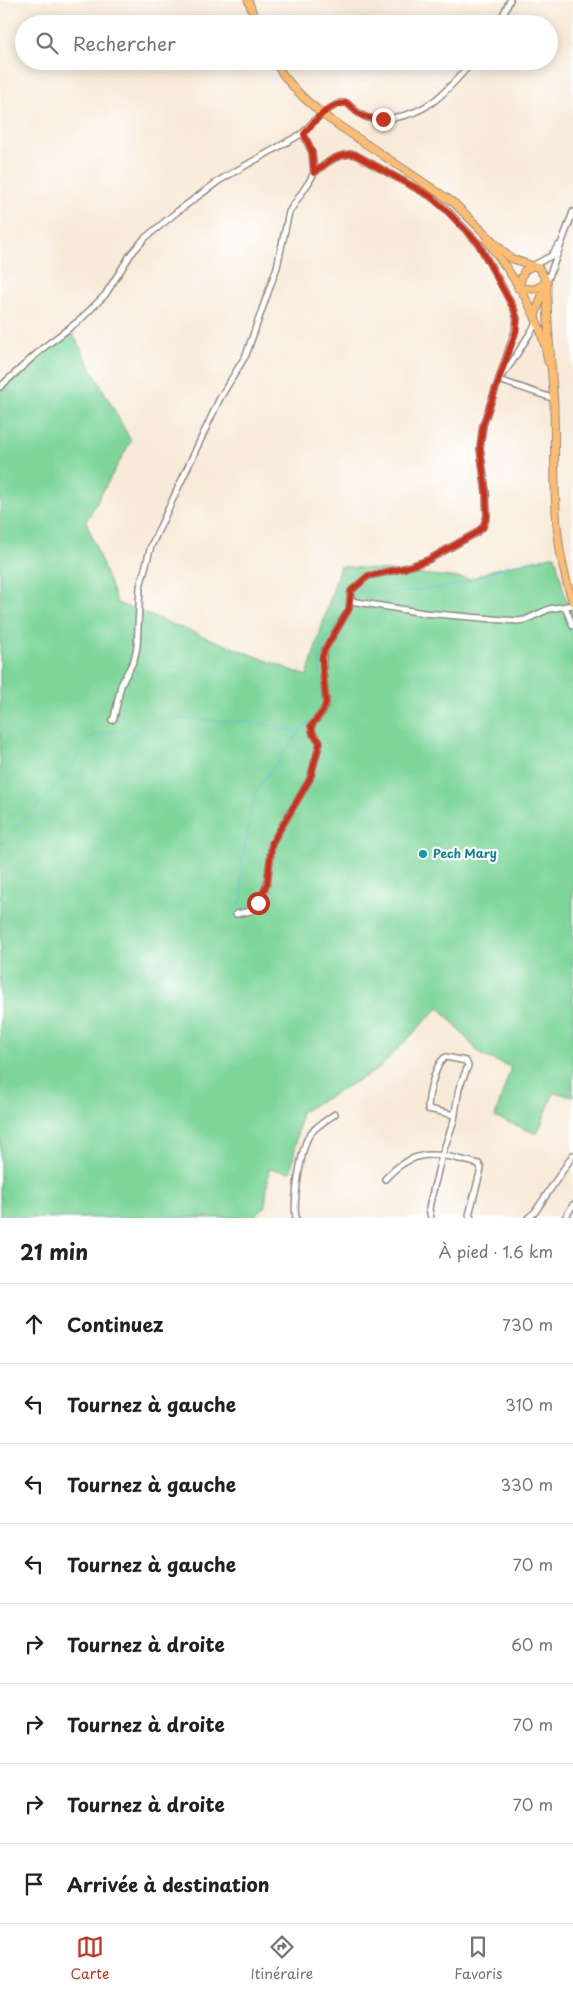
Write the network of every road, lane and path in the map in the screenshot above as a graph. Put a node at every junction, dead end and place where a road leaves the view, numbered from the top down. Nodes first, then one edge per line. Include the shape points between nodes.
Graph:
1 (248, 0) edge
2 (510, 0) edge
3 (254, 15) edge
4 (503, 15) edge
5 (279, 70) edge
6 (465, 70) edge
7 (304, 134) junction
8 (314, 173) junction
9 (573, 212) edge
10 (474, 222) junction
11 (562, 239) junction
12 (532, 266) junction
13 (547, 282) junction
14 (518, 288) junction
15 (535, 319) junction
16 (499, 379) junction
17 (0, 387) edge
18 (552, 398) junction
19 (554, 408) junction
20 (351, 601) junction
21 (572, 601) edge
22 (565, 607) junction
23 (573, 626) edge
24 (112, 720) dead end
25 (236, 914) dead end
26 (335, 1114) dead end
27 (454, 1115) junction
28 (442, 1155) junction
29 (573, 1155) edge
30 (385, 1179) dead end
31 (573, 1205) edge
32 (296, 1218) edge
33 (431, 1218) edge
34 (470, 1218) edge
35 (528, 1218) edge
36 (565, 1218) edge

1 - 3 main road
2 - 4 street
5 - 10 main road, bridge via 299,94 326,117 454,203
6 - 7 street via 439,98 413,114 365,118 347,103 340,103 315,120
7 - 8 street via 312,152
7 - 17 street via 220,180 152,232 131,254 105,295
8 - 16 street via 332,158 354,154 430,196 470,234 502,284 517,319
8 - 24 street via 287,216 277,267 246,355 220,398 151,546 140,587 137,647 121,685
9 - 11 street
10 - 12 main road via 510,258
10 - 14 main road
11 - 12 street via 551,256
11 - 13 street
12 - 13 main road via 542,272
12 - 14 main road via 524,271
13 - 14 main road via 535,289
13 - 15 main road
13 - 19 main road
14 - 15 main road
15 - 16 street
15 - 18 main road via 547,357
16 - 18 street
16 - 20 street via 483,425 480,448 487,516 483,527 428,560 368,576 351,591
18 - 19 main road
19 - 21 main road via 557,530
20 - 22 street via 424,613 517,621 549,608
20 - 25 street via 322,658 326,703 311,726 320,742 310,779 272,843 267,884 262,896 250,911
21 - 22 street
22 - 23 street
26 - 32 street via 311,1132 306,1140 298,1179
27 - 27 street via 458,1088 468,1066 466,1061 446,1057 436,1070 428,1109
27 - 28 street
28 - 30 street via 423,1155 405,1161
28 - 33 street via 428,1209
28 - 34 street via 480,1166
29 - 35 street
31 - 36 street

